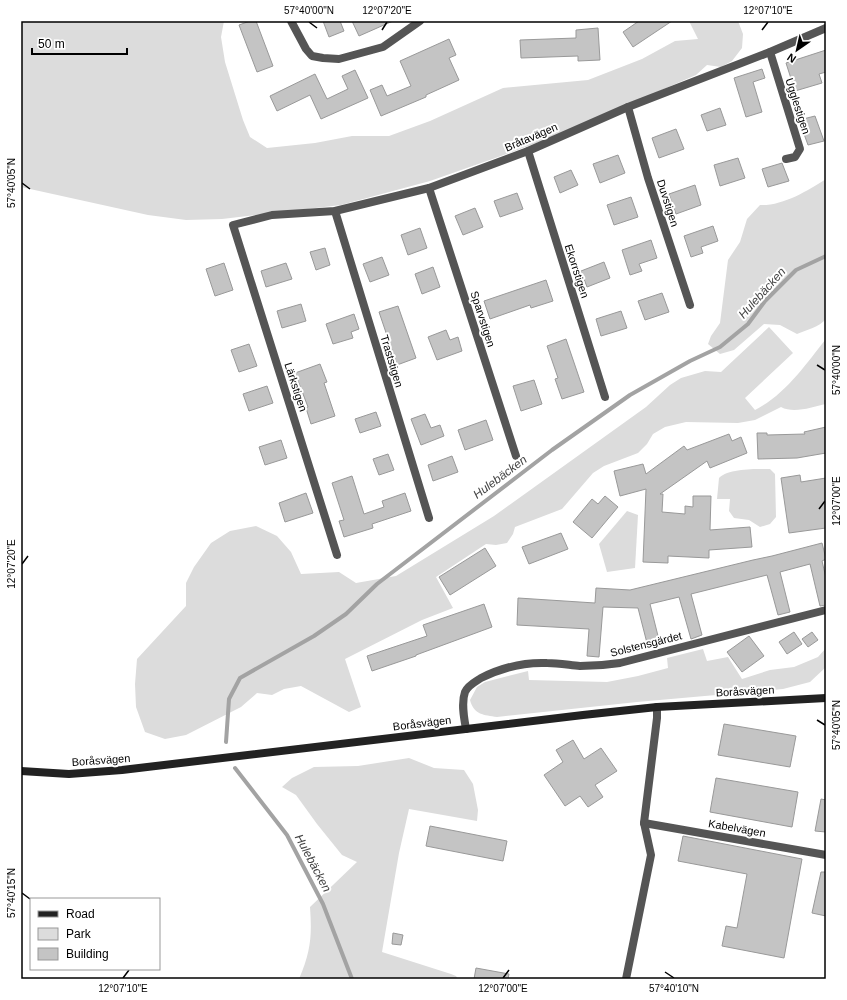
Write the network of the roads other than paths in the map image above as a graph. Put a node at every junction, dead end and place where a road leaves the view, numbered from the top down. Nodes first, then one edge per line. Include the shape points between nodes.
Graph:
1 (291, 21) edge
2 (420, 21) edge
3 (826, 28) edge
4 (770, 52) junction
5 (628, 107) junction
6 (528, 151) junction
7 (786, 159) dead end
8 (429, 188) junction
9 (335, 211) junction
10 (233, 225) joint
11 (690, 305) dead end
12 (605, 397) dead end
13 (516, 456) dead end
14 (429, 518) dead end
15 (337, 555) dead end
16 (826, 610) edge
17 (826, 698) edge
18 (657, 707) junction
19 (466, 729) junction
20 (21, 771) edge
21 (644, 823) junction
22 (826, 855) edge
23 (626, 979) edge

1 - 2 street via 312,56 339,59 383,47
3 - 4 street, Bråtavägen
4 - 5 street, Bråtavägen
4 - 7 street, Ugglestigen via 800,149 795,157
5 - 6 street, Bråtavägen
5 - 11 street, Duvstigen via 648,178
6 - 8 street, Bråtavägen
6 - 12 street, Ekorrstigen
8 - 9 street, Bråtavägen
8 - 13 street, Sparvstigen
9 - 10 street, Bråtavägen via 272,215
9 - 14 street, Traststigen
10 - 15 street, Lärkstigen
16 - 19 street, Solstensgärdet via 620,663 599,666 546,663 513,666 494,671 469,686 465,692
17 - 18 street, Boråsvägen
18 - 19 street, Boråsvägen
18 - 21 street
19 - 20 street, Boråsvägen via 122,770 69,774
21 - 22 street, Kabelvägen
21 - 23 street via 650,855

